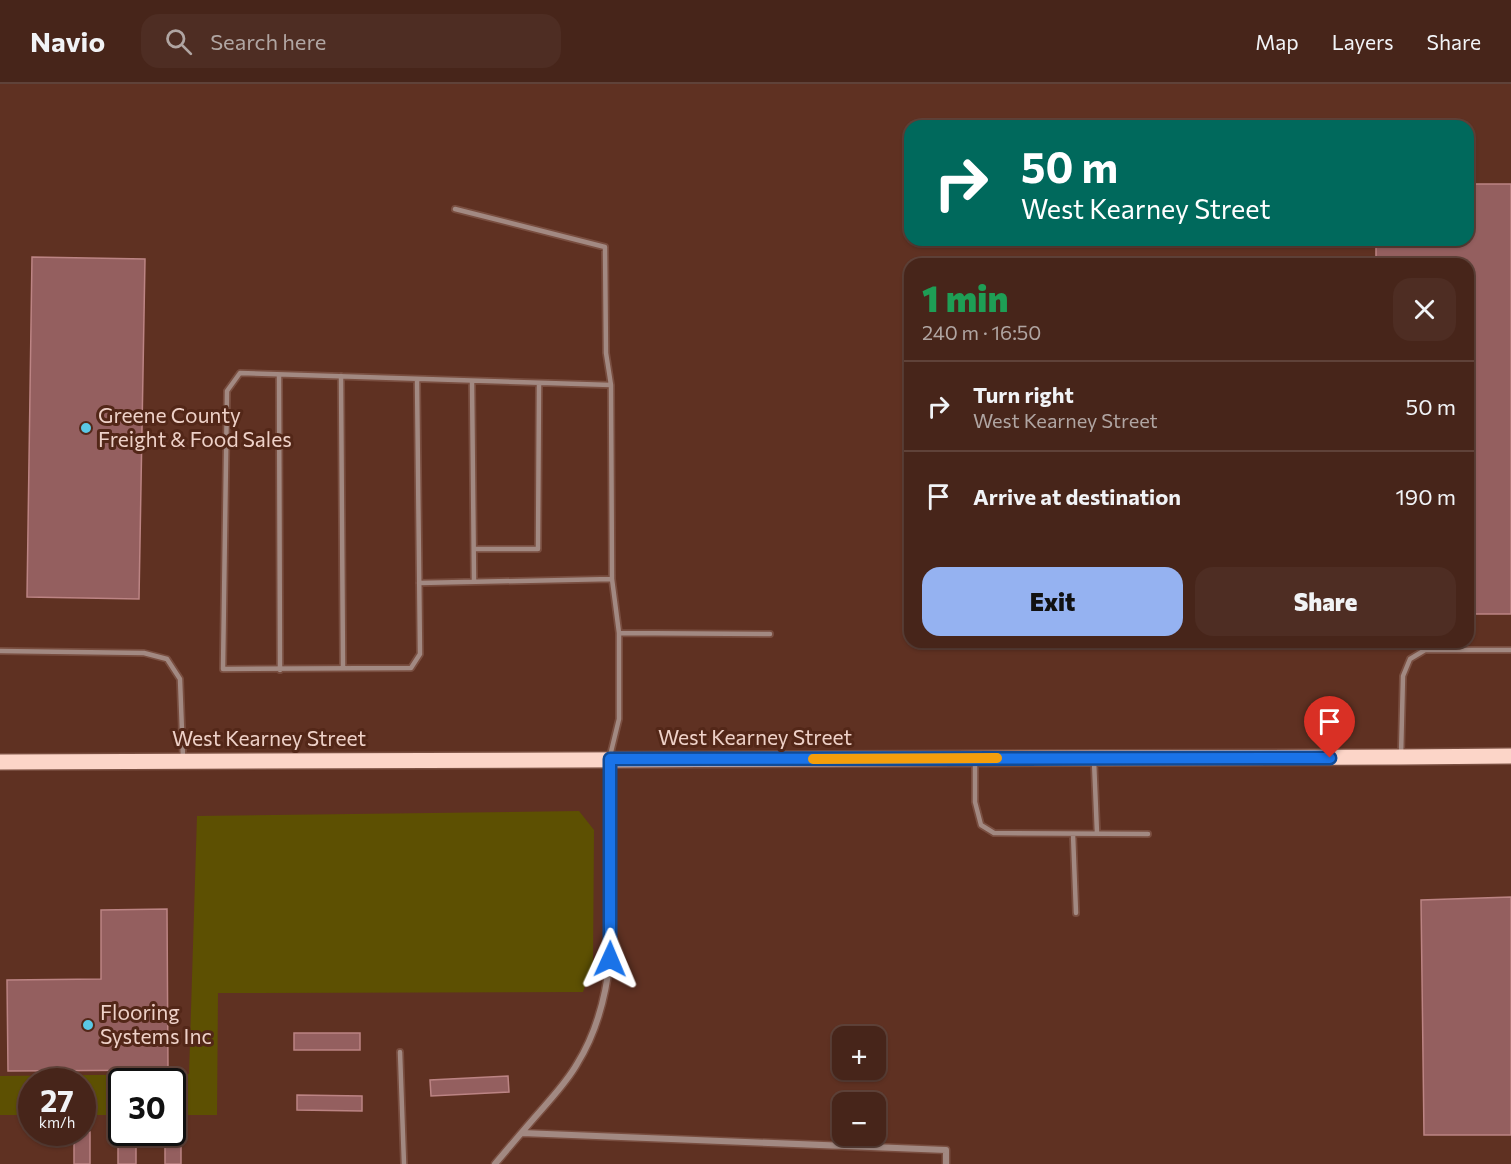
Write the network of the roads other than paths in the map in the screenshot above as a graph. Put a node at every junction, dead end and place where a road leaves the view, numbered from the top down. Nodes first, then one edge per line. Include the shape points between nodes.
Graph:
1 (455, 209) dead end
2 (279, 375) junction
3 (341, 376) junction
4 (417, 379) junction
5 (472, 381) junction
6 (538, 383) junction
7 (611, 385) junction
8 (474, 549) junction
9 (612, 579) junction
10 (474, 581) junction
11 (419, 583) junction
12 (619, 633) junction
13 (770, 634) dead end
14 (1511, 650) edge
15 (0, 651) edge
16 (343, 668) junction
17 (280, 670) junction
18 (1511, 756) edge
19 (1401, 757) junction
20 (975, 758) junction
21 (1094, 758) junction
22 (610, 759) junction
23 (183, 761) junction
24 (0, 762) edge
25 (1097, 833) junction
26 (1073, 834) junction
27 (1148, 834) dead end
28 (1076, 913) dead end
29 (400, 1052) dead end
30 (522, 1133) junction
31 (404, 1164) edge
32 (495, 1164) edge
33 (946, 1164) edge

1 - 7 lane via 605,246 606,353
2 - 3 lane
2 - 17 lane
2 - 17 lane via 240,373 226,391 223,669
3 - 4 lane
3 - 16 lane
4 - 5 lane
4 - 11 lane
5 - 6 lane
5 - 8 lane
6 - 7 lane
6 - 8 lane via 538,549
7 - 9 lane
8 - 10 lane
9 - 10 lane
9 - 12 lane
10 - 11 lane
11 - 16 lane via 420,654 411,668
12 - 13 lane
12 - 22 lane via 620,719
14 - 19 lane via 1425,650 1410,659 1403,676
15 - 23 lane via 144,653 167,659 180,679
16 - 17 lane
18 - 19 main road, West Kearney Street
19 - 21 main road, West Kearney Street
20 - 21 main road, West Kearney Street
20 - 22 main road, West Kearney Street
20 - 26 lane via 975,802 981,825 994,832
21 - 25 lane
22 - 23 main road, West Kearney Street
22 - 30 street via 610,959 602,1004 577,1065
23 - 24 main road, West Kearney Street
25 - 26 lane
25 - 27 lane
26 - 28 lane
29 - 31 lane
30 - 32 street
30 - 33 street via 946,1150

